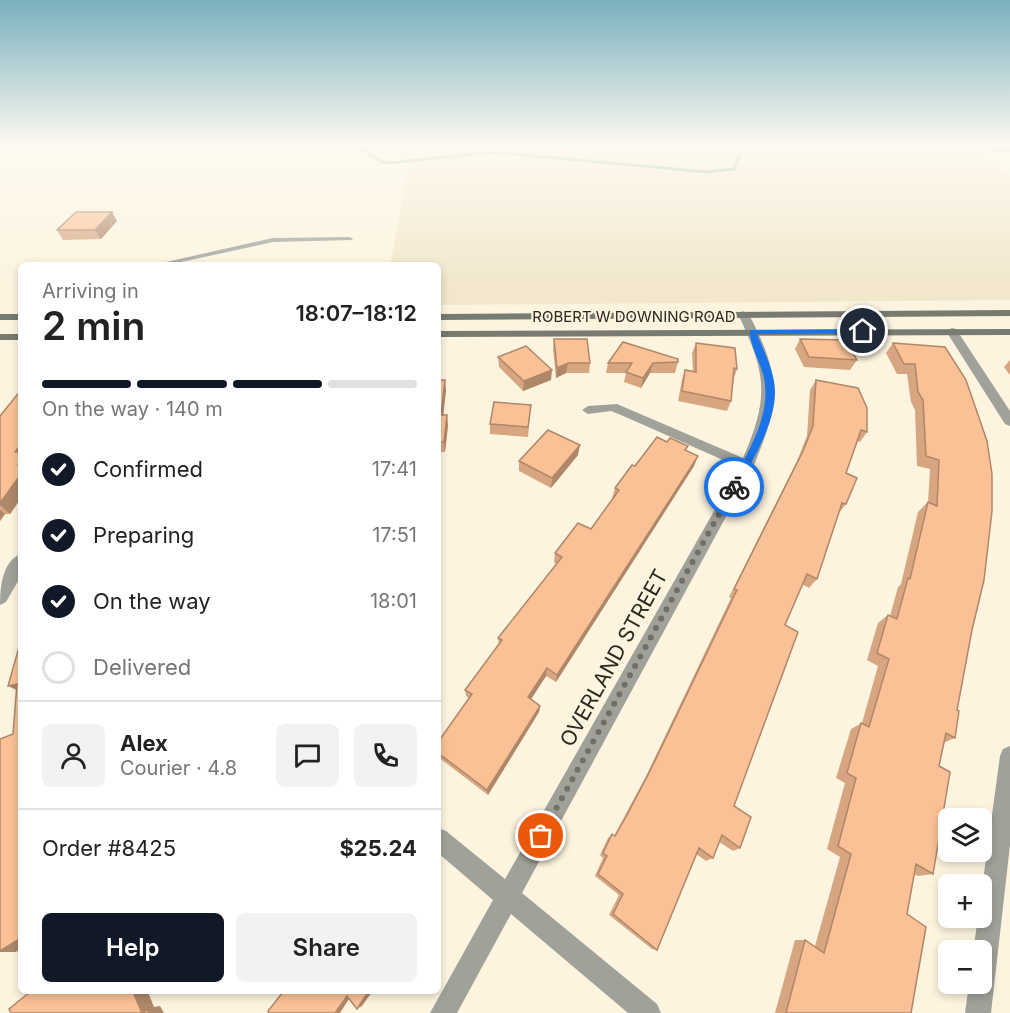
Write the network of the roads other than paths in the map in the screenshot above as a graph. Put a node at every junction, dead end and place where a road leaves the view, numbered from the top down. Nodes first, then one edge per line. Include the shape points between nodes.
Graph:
1 (350, 238) dead end
2 (170, 262) edge
3 (1010, 313) edge
4 (743, 314) junction
5 (0, 316) edge
6 (441, 316) edge
7 (18, 317) edge
8 (952, 331) junction
9 (752, 332) junction
10 (1010, 332) edge
11 (441, 334) edge
12 (0, 337) edge
13 (18, 337) edge
14 (1007, 408) edge
15 (588, 410) dead end
16 (1010, 421) edge
17 (747, 465) junction
18 (18, 566) edge
19 (0, 597) edge
20 (1010, 756) edge
21 (441, 842) edge
22 (506, 898) junction
23 (443, 1013) edge
24 (648, 1013) edge
25 (978, 1013) edge

1 - 2 lane via 273,240
3 - 4 main road, ROBERT W DOWNING ROAD
4 - 6 main road, ROBERT W DOWNING ROAD
4 - 9 street, OVERLAND STREET
5 - 7 main road
8 - 9 main road, ROBERT W DOWNING ROAD
8 - 10 main road, ROBERT W DOWNING ROAD
8 - 14 street
9 - 11 main road, ROBERT W DOWNING ROAD
9 - 17 street, OVERLAND STREET via 771,390 762,431
12 - 13 main road
14 - 16 street
15 - 17 street via 612,407
17 - 22 street, OVERLAND STREET
18 - 19 street
20 - 25 street
21 - 22 street
22 - 23 street, OVERLAND STREET
22 - 24 street

